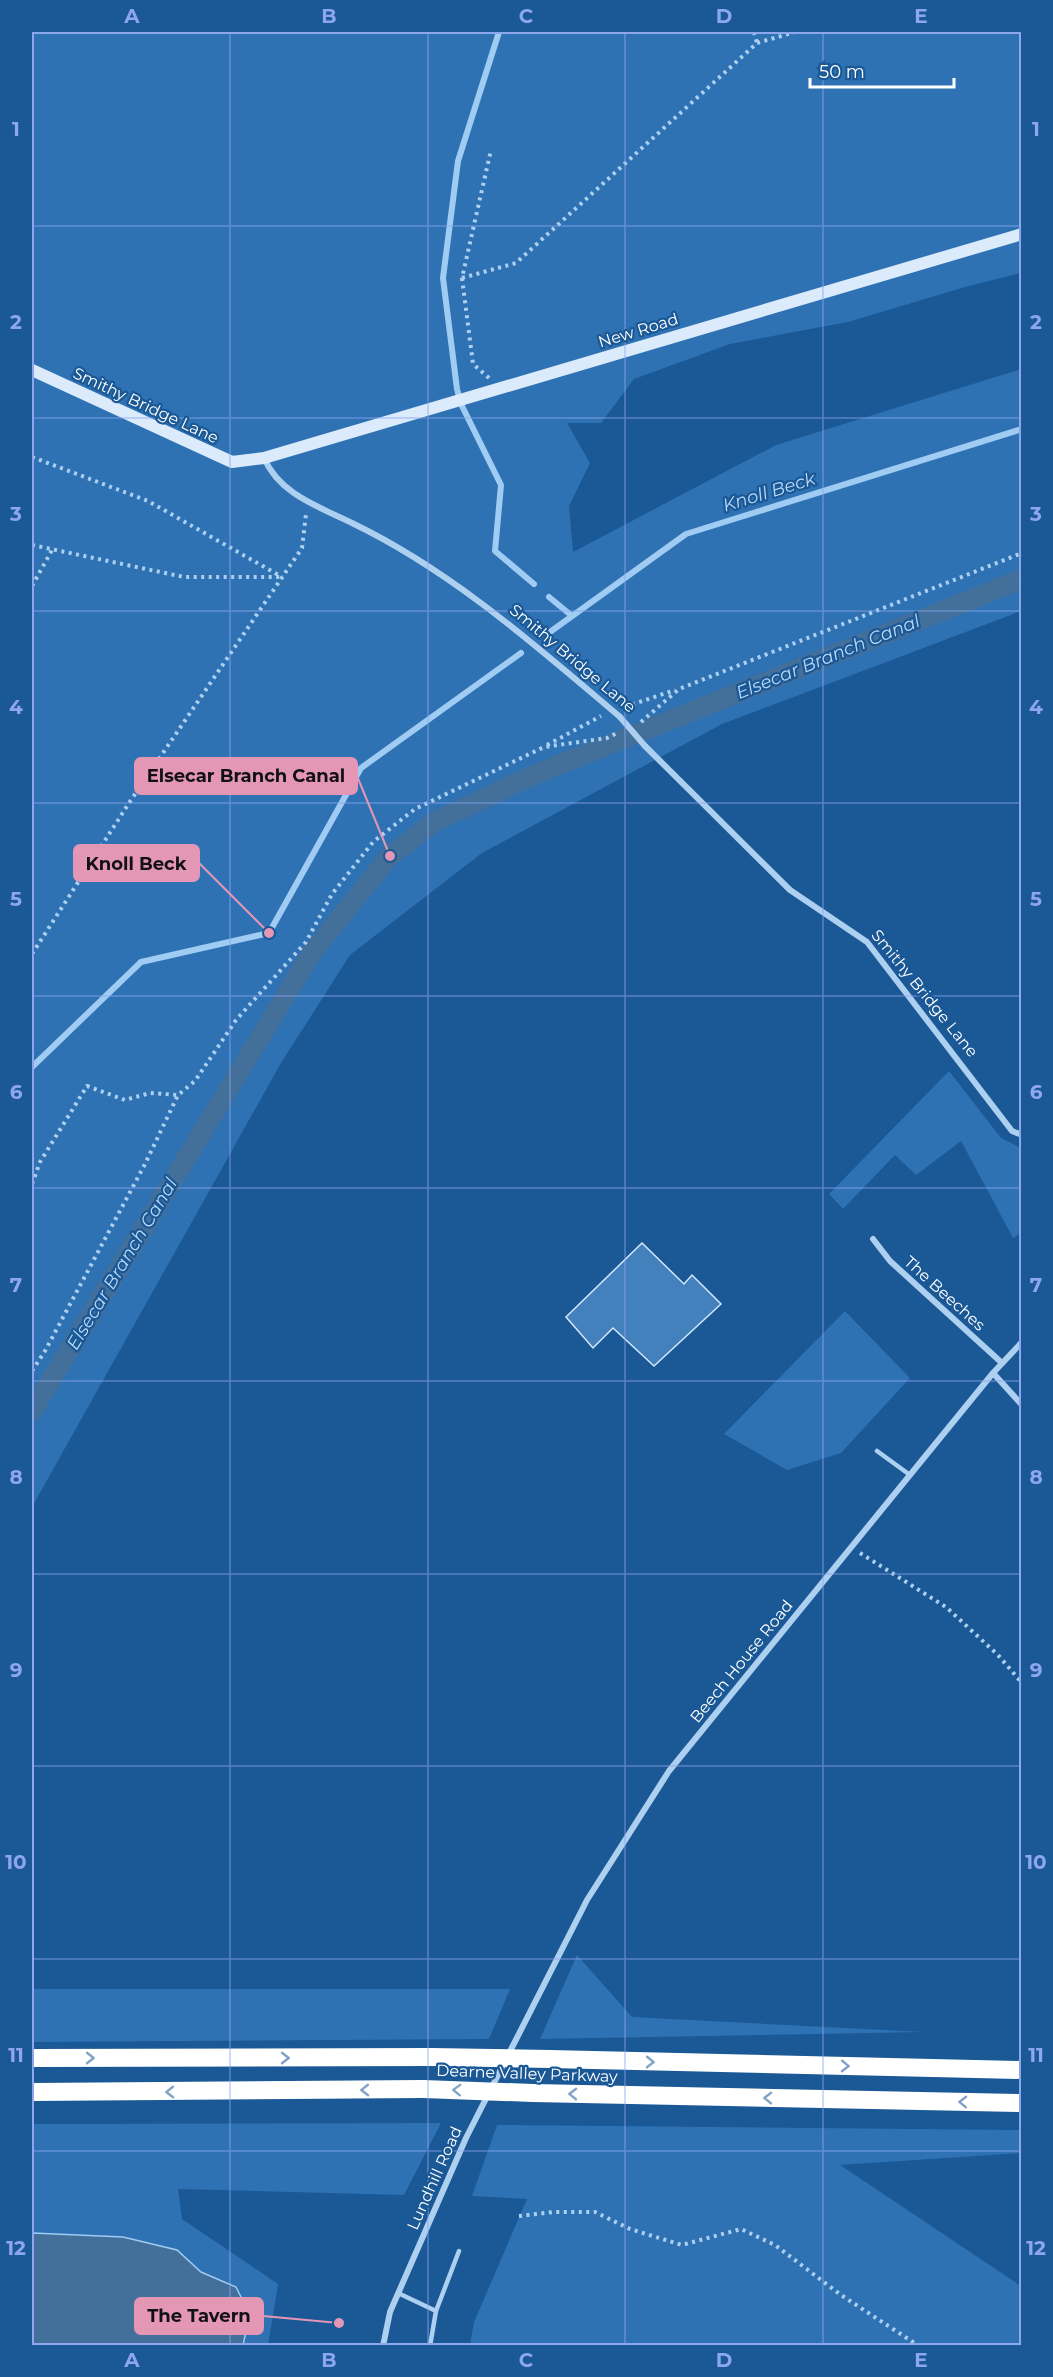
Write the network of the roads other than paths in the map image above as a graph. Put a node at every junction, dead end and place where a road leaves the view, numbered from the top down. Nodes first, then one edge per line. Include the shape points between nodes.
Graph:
1 (1022, 234) edge
2 (32, 370) edge
3 (264, 458) junction
4 (1022, 1136) edge
5 (873, 1239) dead end
6 (1022, 1342) edge
7 (1002, 1363) junction
8 (993, 1373) junction
9 (1022, 1405) edge
10 (877, 1451) dead end
11 (910, 1475) junction
12 (522, 2026) joint
13 (32, 2058) edge
14 (1022, 2070) edge
15 (32, 2092) edge
16 (1022, 2103) edge
17 (459, 2251) dead end
18 (398, 2293) junction
19 (436, 2311) junction
20 (383, 2346) edge
21 (430, 2346) edge

1 - 3 main road, New Road
2 - 3 main road, Smithy Bridge Lane via 231,462
3 - 4 street, Smithy Bridge Lane, bridge via 286,489 389,541 460,588 620,717 790,890 867,942 1012,1131
5 - 7 street, The Beeches via 890,1261
6 - 7 street, Beech House Road
7 - 8 street, Beech House Road
8 - 9 street
8 - 11 street, Beech House Road
10 - 11 lane
11 - 12 street, Beech House Road via 669,1771 587,1900
12 - 18 street, Lundhill Road via 465,2138
13 -> 14 highway, Dearne Valley Parkway, bridge via 431,2057
16 -> 15 highway, Dearne Valley Parkway, bridge via 423,2089
17 - 19 lane
18 - 19 lane
18 - 20 street, Lundhill Road
19 - 21 lane

